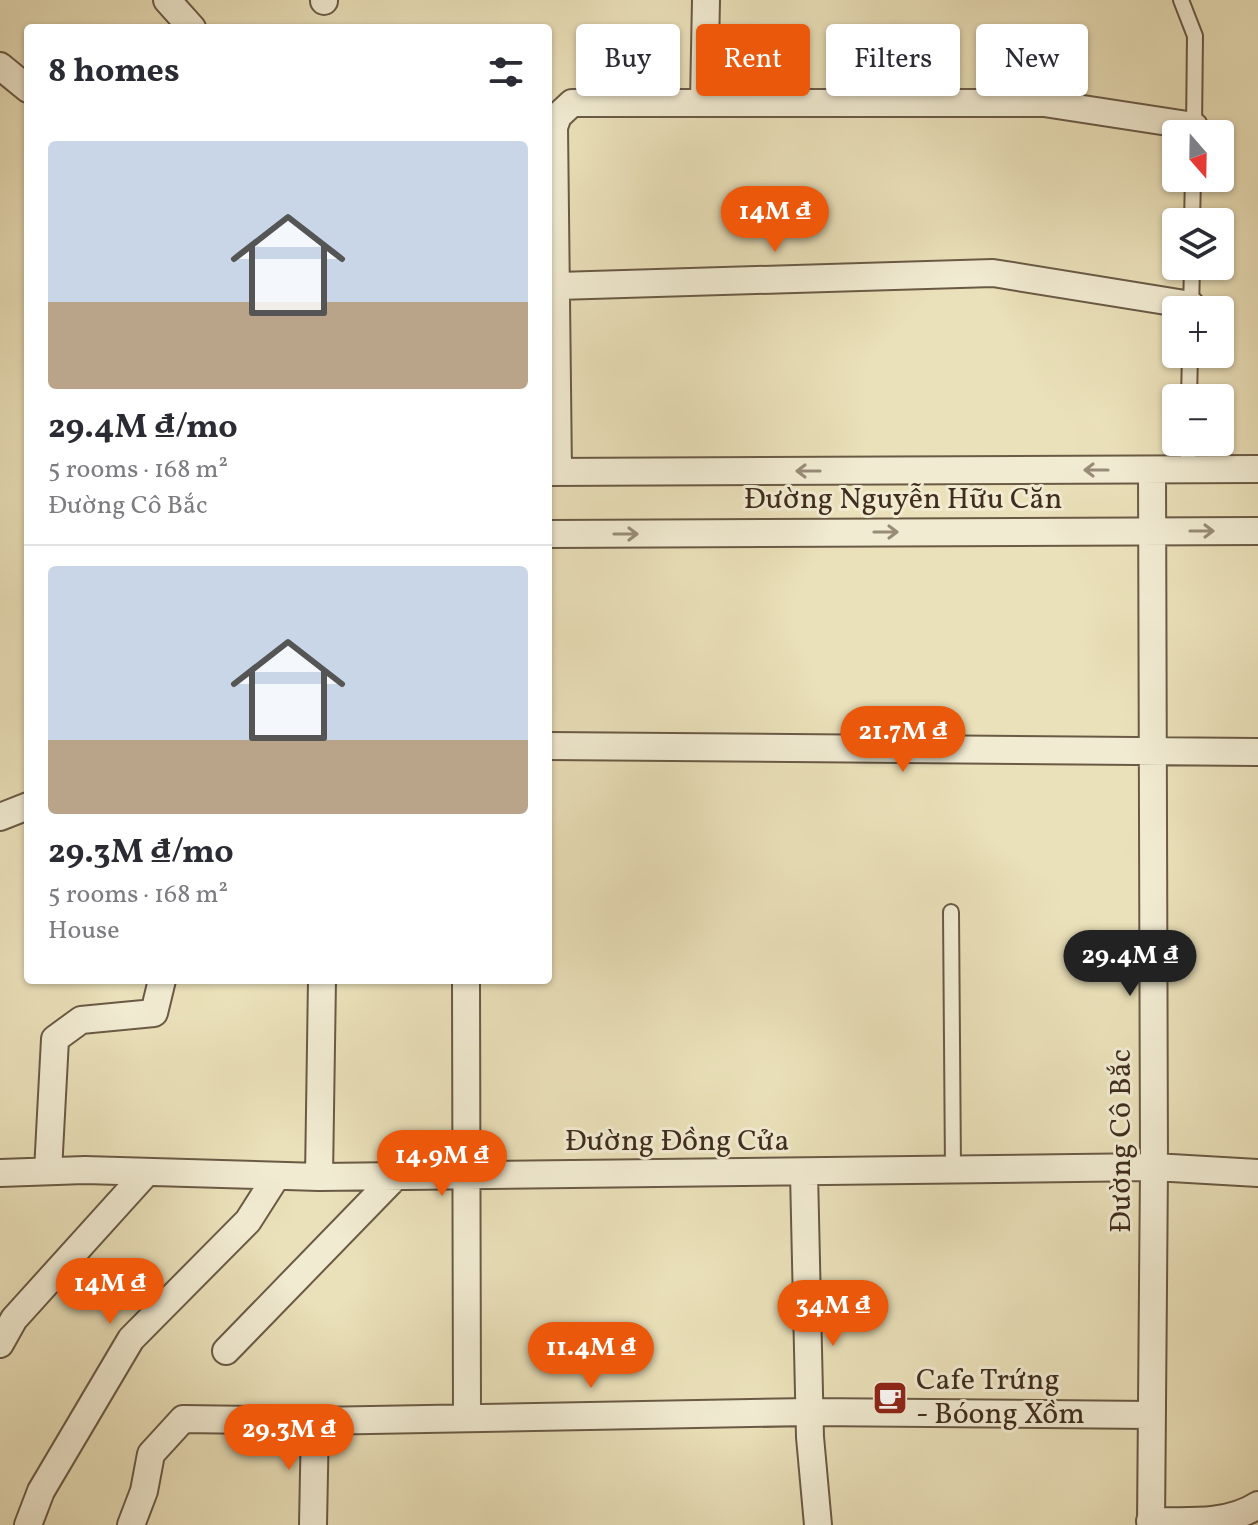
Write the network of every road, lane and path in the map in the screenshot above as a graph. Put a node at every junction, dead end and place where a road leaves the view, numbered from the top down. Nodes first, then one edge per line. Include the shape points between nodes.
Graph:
1 (167, 0) edge
2 (706, 0) edge
3 (1181, 0) edge
4 (188, 24) edge
5 (0, 66) edge
6 (24, 86) edge
7 (704, 101) junction
8 (1194, 120) edge
9 (1162, 124) edge
10 (558, 286) junction
11 (1162, 303) edge
12 (1188, 456) edge
13 (1258, 469) edge
14 (1152, 470) junction
15 (1188, 470) junction
16 (553, 472) edge
17 (1153, 531) junction
18 (1258, 531) edge
19 (552, 534) edge
20 (552, 746) edge
21 (1155, 751) junction
22 (1258, 752) edge
23 (24, 808) edge
24 (0, 817) edge
25 (951, 912) dead end
26 (161, 984) edge
27 (322, 984) edge
28 (466, 984) edge
29 (1154, 1167) junction
30 (953, 1170) junction
31 (48, 1171) junction
32 (0, 1173) edge
33 (146, 1173) junction
34 (804, 1173) junction
35 (1258, 1173) edge
36 (467, 1176) junction
37 (276, 1177) junction
38 (319, 1177) junction
39 (395, 1177) junction
40 (0, 1344) edge
41 (226, 1351) dead end
42 (810, 1412) junction
43 (1151, 1415) junction
44 (467, 1416) junction
45 (315, 1421) junction
46 (1258, 1505) edge
47 (1150, 1523) edge
48 (28, 1525) edge
49 (131, 1525) edge
50 (313, 1525) edge
51 (818, 1525) edge

1 - 4 street
2 - 7 street
3 - 8 lane via 1195,36
5 - 6 street
7 - 9 street via 1044,103
7 - 10 street via 581,100 564,108 554,127
10 - 11 street via 993,273
10 - 16 street
12 - 15 lane
13 - 15 street, Đường Nguyễn Hữu Căn
14 - 15 street, Đường Nguyễn Hữu Căn
14 -> 16 street, Đường Nguyễn Hữu Căn
14 - 17 street, Đường Cô Bắc
17 -> 18 street, Đường Nguyễn Hữu Căn
19 -> 17 street, Đường Nguyễn Hữu Căn
17 - 21 street, Đường Cô Bắc
20 - 21 street
21 - 22 street
21 - 29 street, Đường Cô Bắc
23 - 24 street
25 - 30 lane
26 - 31 street via 154,1013 81,1020 55,1039
27 - 38 street
28 - 36 street
29 - 30 street, Đường Đồng Cửa
29 - 35 street, Đường Đồng Cửa
29 - 43 street, Đường Cô Bắc
30 - 34 street, Đường Đồng Cửa
31 - 32 street, Đường Đồng Cửa
31 - 33 street, Đường Đồng Cửa
33 - 37 street, Đường Đồng Cửa
33 - 40 street via 14,1319
34 - 36 street, Đường Đồng Cửa
34 - 42 street
36 - 39 street, Đường Đồng Cửa
36 - 44 street
37 - 38 street, Đường Đồng Cửa
37 - 48 street via 248,1221 131,1339 41,1491
38 - 39 street, Đường Đồng Cửa
39 - 41 street
42 - 43 street
42 - 44 street
42 - 51 street
43 - 47 street, Đường Cô Bắc
44 - 45 street
45 - 49 street via 183,1419 151,1454
45 - 50 street
46 - 47 street via 1221,1521

